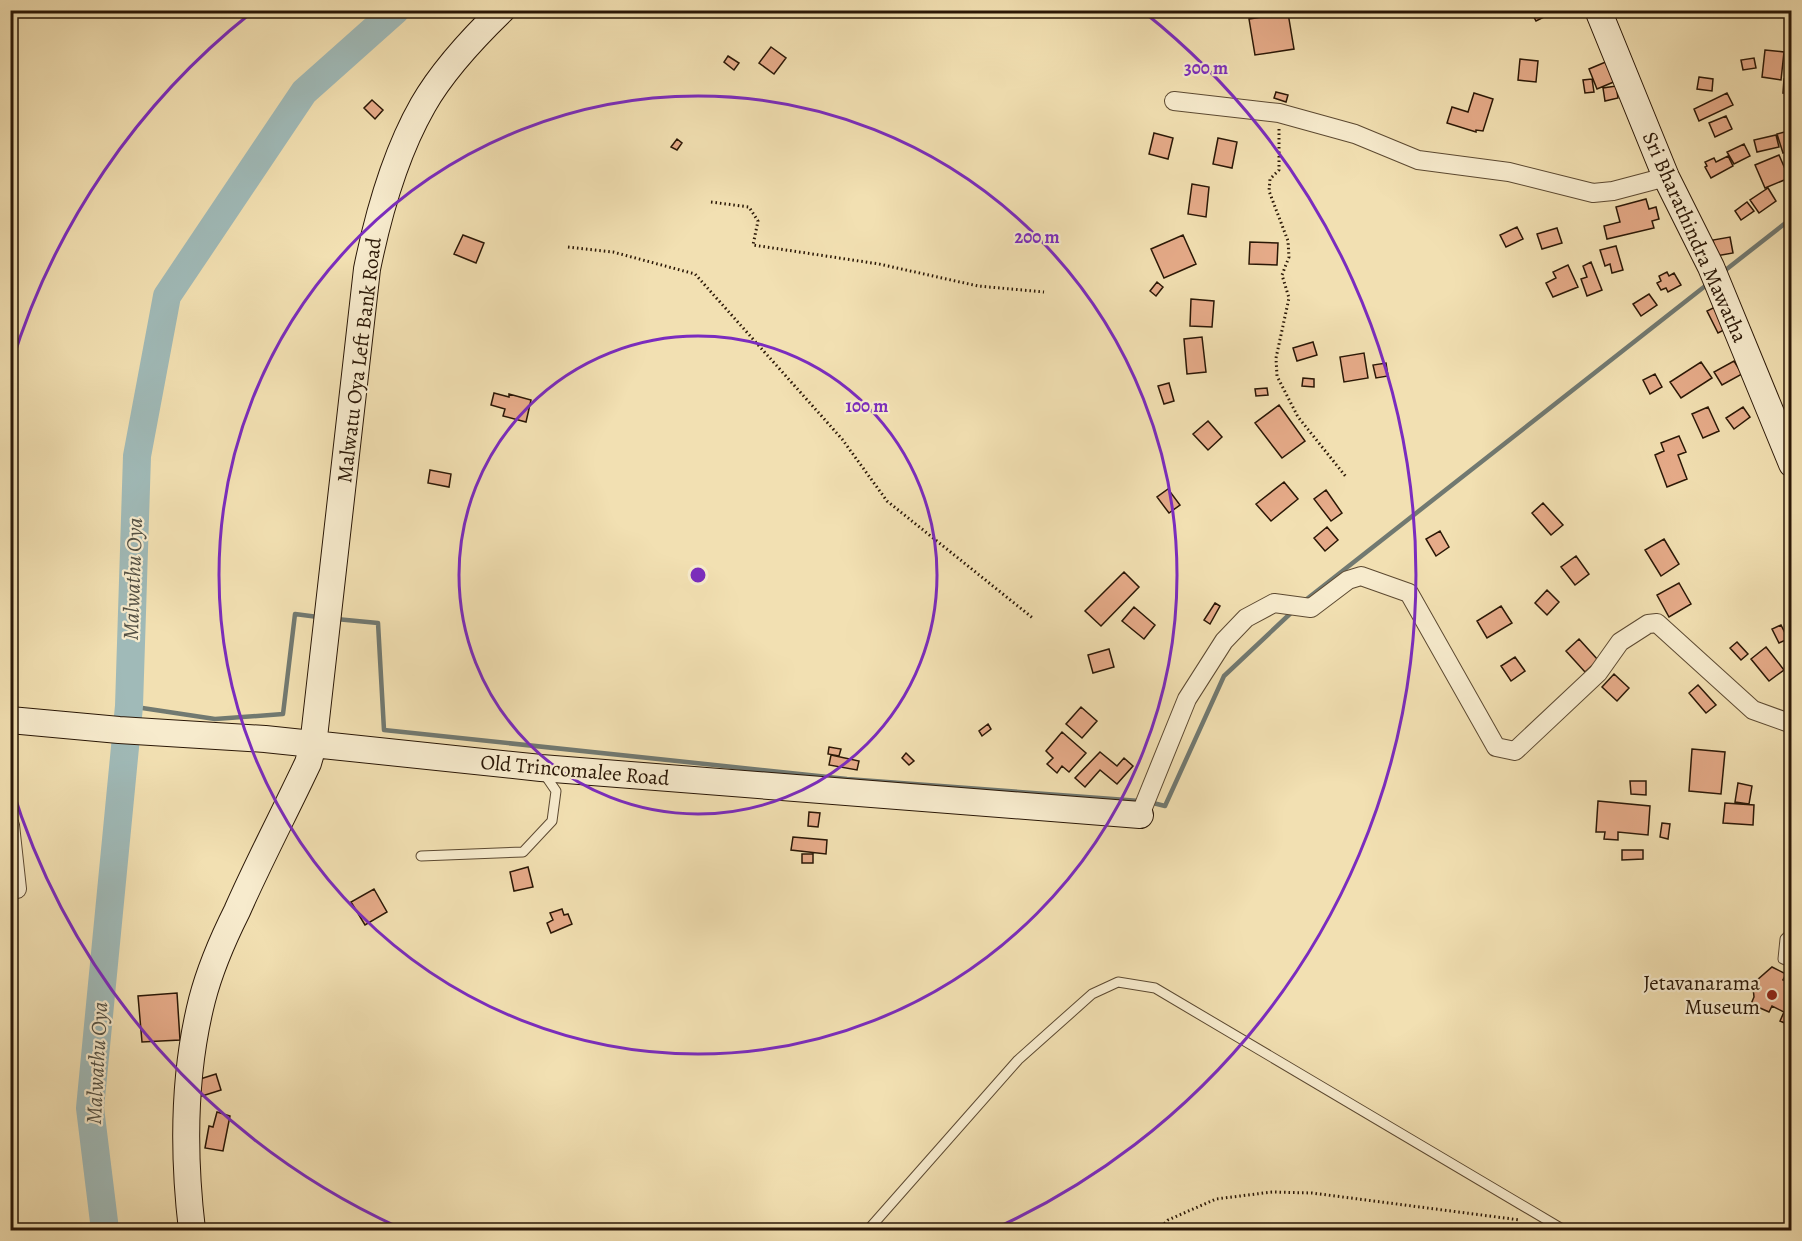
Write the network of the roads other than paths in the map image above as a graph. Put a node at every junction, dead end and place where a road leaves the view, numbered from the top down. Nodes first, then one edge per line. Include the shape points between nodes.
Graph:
1 (502, 10) edge
2 (1598, 10) edge
3 (1174, 101) dead end
4 (1665, 177) junction
5 (1791, 464) edge
6 (12, 720) edge
7 (1791, 724) edge
8 (313, 746) junction
9 (541, 768) junction
10 (1140, 815) joint
11 (10, 825) edge
12 (421, 856) dead end
13 (16, 889) dead end
14 (1791, 932) edge
15 (1791, 963) edge
16 (192, 1230) edge
17 (867, 1230) edge
18 (1564, 1230) edge

1 - 8 main road, Malwatu Oya Left Bank Road via 454,62 422,106 377,223 367,269
2 - 4 main road, Sri Bharathindra Mawatha
3 - 4 street via 1279,113 1354,134 1418,160 1509,172 1593,193
4 - 5 main road, Sri Bharathindra Mawatha via 1711,267
6 - 8 main road, Old Trincomalee Road
7 - 10 street via 1753,710 1657,623 1648,624 1620,642 1598,673 1515,751 1496,747 1409,593 1361,576 1348,580 1311,608 1274,603 1246,618 1224,641 1187,699
8 - 9 main road, Old Trincomalee Road
8 - 16 main road, Malwatu Oya Left Bank Road via 231,922 202,999 186,1108 187,1190
9 - 10 main road, Old Trincomalee Road
9 - 12 lane via 556,791 552,821 524,852
11 - 13 street
14 - 15 lane via 1785,939 1783,959
17 - 18 lane via 1017,1060 1092,993 1118,982 1155,988

